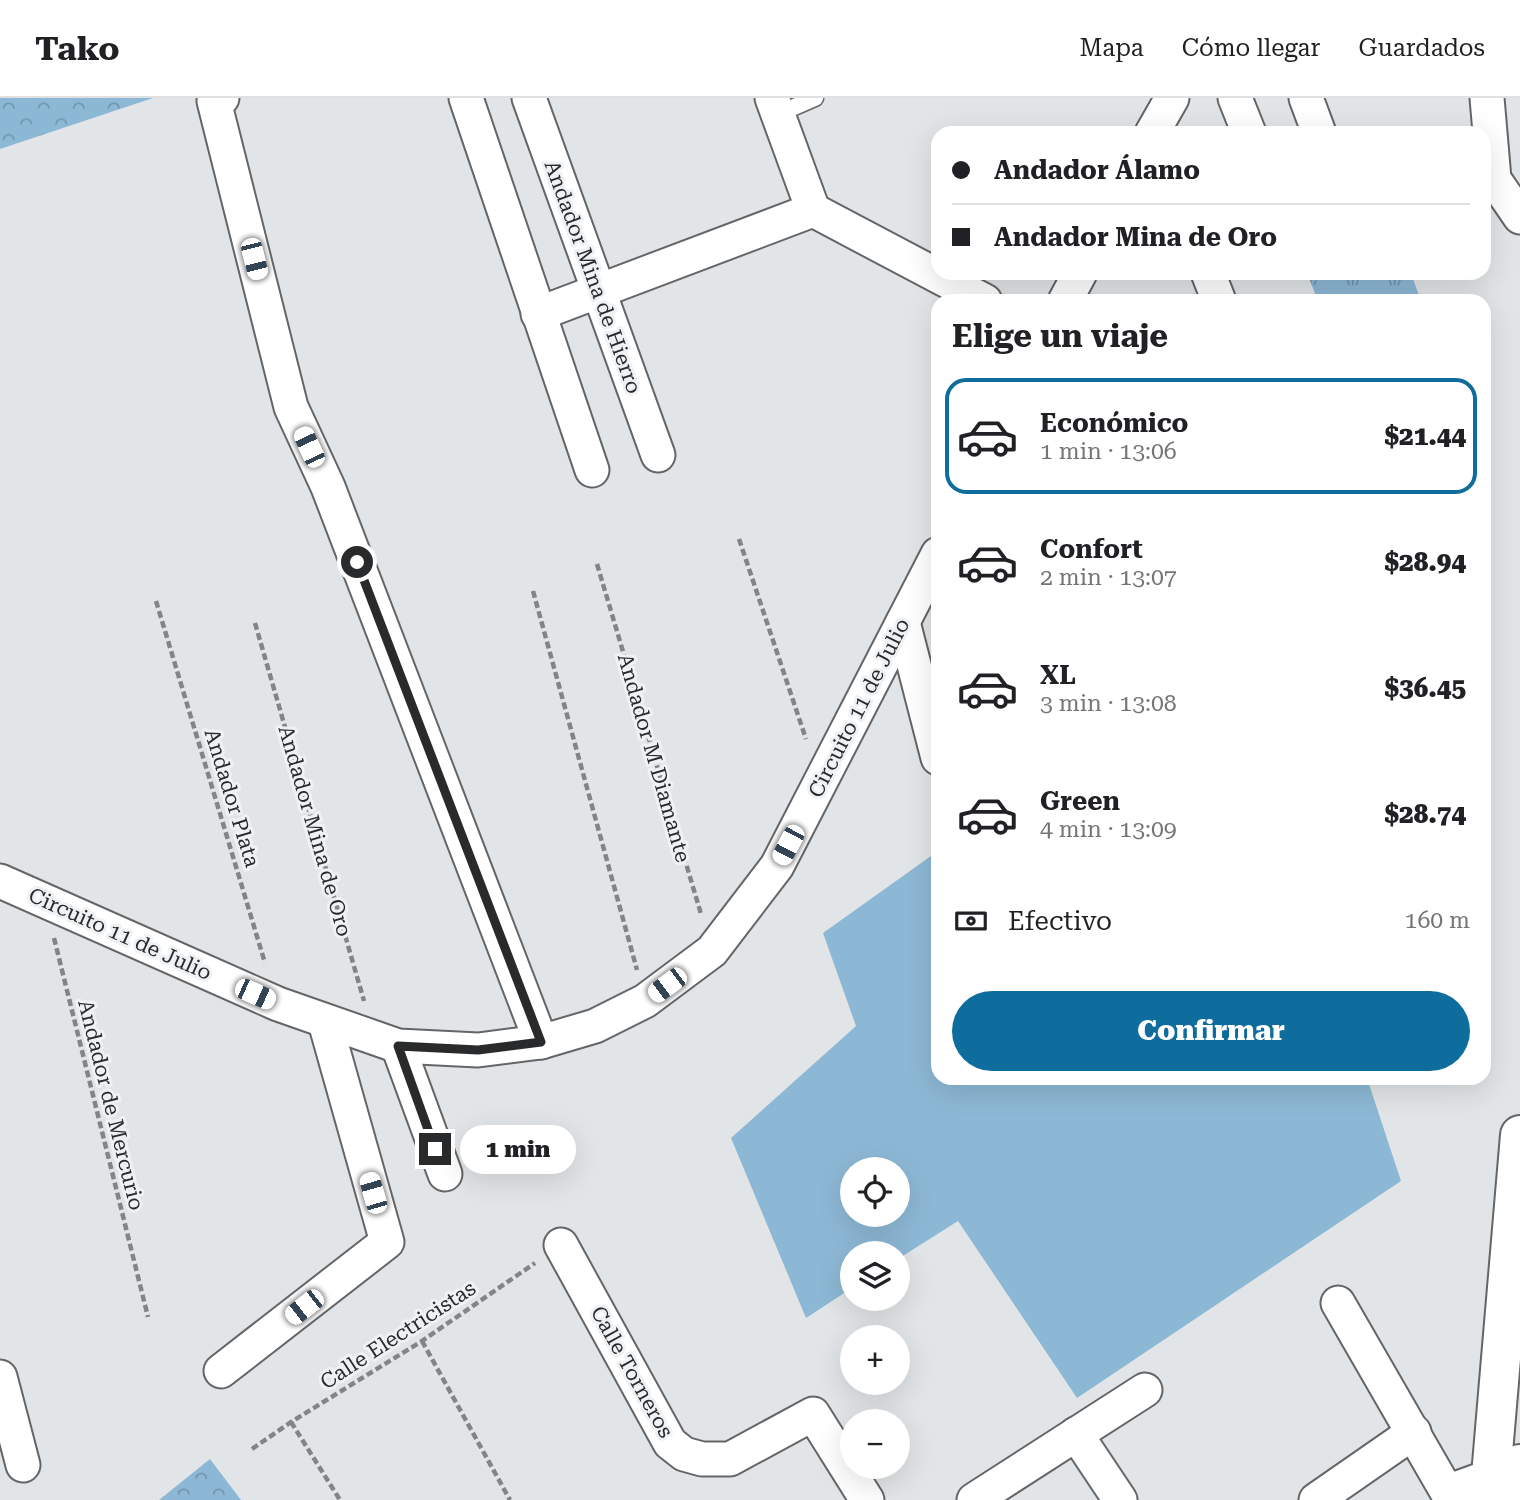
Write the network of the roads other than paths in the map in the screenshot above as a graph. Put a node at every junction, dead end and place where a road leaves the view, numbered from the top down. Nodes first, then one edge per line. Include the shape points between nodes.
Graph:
1 (466, 98) edge
2 (529, 98) edge
3 (815, 98) edge
4 (1172, 98) edge
5 (1235, 98) edge
6 (1306, 98) edge
7 (1487, 98) edge
8 (218, 100) edge
9 (775, 106) edge
10 (1156, 126) edge
11 (1245, 126) edge
12 (1317, 126) edge
13 (1489, 126) edge
14 (1491, 144) edge
15 (813, 210) junction
16 (1520, 217) edge
17 (931, 272) edge
18 (945, 280) edge
19 (598, 293) junction
20 (972, 294) edge
21 (538, 314) junction
22 (658, 455) dead end
23 (592, 470) dead end
24 (931, 568) edge
25 (903, 622) junction
26 (931, 731) edge
27 (0, 881) edge
28 (326, 1022) junction
29 (541, 1042) junction
30 (387, 1043) junction
31 (1520, 1136) edge
32 (444, 1174) dead end
33 (561, 1245) road end
34 (1338, 1303) dead end
35 (221, 1371) dead end
36 (0, 1377) edge
37 (1145, 1390) dead end
38 (1414, 1432) junction
39 (1076, 1434) junction
40 (23, 1465) dead end
41 (1505, 1485) edge
42 (867, 1500) edge
43 (974, 1500) edge
44 (1120, 1500) edge
45 (1316, 1500) edge

1 - 21 street
2 - 19 street, Andador Mina de Hierro
3 - 9 lane
4 - 10 street
5 - 11 street
6 - 12 street
7 - 13 street
8 - 29 street via 290,407 328,487
9 - 15 street
14 - 16 street via 1494,179
15 - 17 street
15 - 19 street
18 - 20 street
19 - 21 street
19 - 22 street, Andador Mina de Hierro
21 - 23 street
24 - 25 street, Circuito 11 de Julio
25 - 26 street
25 - 29 street, Circuito 11 de Julio via 777,866 712,951 645,1001 595,1026
27 - 28 street, Circuito 11 de Julio
28 - 30 street, Circuito 11 de Julio
28 - 35 street via 387,1242
29 - 30 street, Circuito 11 de Julio via 478,1050
30 - 32 street
31 - 41 street
33 - 42 street, Calle Torneros via 670,1443 684,1454 702,1459 730,1459 813,1414
34 - 38 street
36 - 40 street
37 - 39 street
38 - 41 street via 1447,1492
38 - 45 street
39 - 43 street
39 - 44 street

